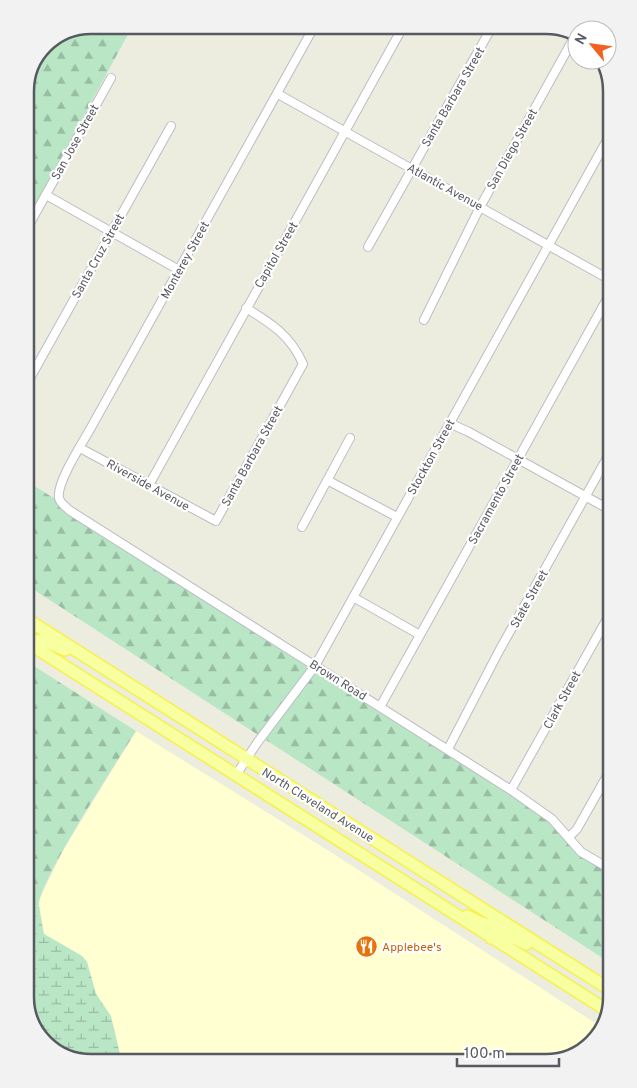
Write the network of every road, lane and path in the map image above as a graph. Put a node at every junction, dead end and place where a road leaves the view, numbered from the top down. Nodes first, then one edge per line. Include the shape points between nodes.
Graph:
1 (310, 34) edge
2 (399, 34) edge
3 (488, 34) edge
4 (567, 50) edge
5 (111, 78) dead end
6 (278, 94) junction
7 (170, 126) dead end
8 (344, 132) junction
9 (603, 147) edge
10 (412, 168) junction
11 (46, 195) junction
12 (480, 207) junction
13 (34, 216) edge
14 (111, 233) junction
15 (548, 246) junction
16 (368, 247) dead end
17 (179, 270) junction
18 (603, 276) edge
19 (603, 306) edge
20 (246, 308) junction
21 (424, 320) dead end
22 (34, 371) edge
23 (450, 423) junction
24 (350, 438) dead end
25 (80, 448) junction
26 (518, 459) junction
27 (603, 466) edge
28 (327, 480) junction
29 (149, 485) junction
30 (59, 497) joint
31 (586, 497) junction
32 (603, 507) edge
33 (397, 517) junction
34 (216, 521) joint
35 (302, 527) dead end
36 (353, 596) junction
37 (34, 624) edge
38 (603, 626) edge
39 (420, 635) junction
40 (34, 640) edge
41 (34, 644) edge
42 (315, 666) junction
43 (109, 671) junction
44 (380, 707) junction
45 (448, 749) junction
46 (246, 759) junction
47 (236, 775) junction
48 (603, 783) edge
49 (511, 790) junction
50 (569, 837) junction
51 (603, 865) edge
52 (429, 899) junction
53 (504, 923) junction
54 (491, 938) junction
55 (572, 966) junction
56 (603, 985) edge
57 (602, 1007) edge

1 - 6 street, Monterey Street
2 - 8 street, Capitol Street
3 - 10 street, Santa Barbara Street
4 - 12 street, San Diego Street
5 - 11 street, San Jose Street
6 - 8 street, Atlantic Avenue
6 - 17 street, Monterey Street
7 - 14 street, Santa Cruz Street
8 - 10 street, Atlantic Avenue
8 - 20 street, Capitol Street
9 - 15 street, Stockton Street
10 - 12 street, Atlantic Avenue
10 - 16 street, Santa Barbara Street
11 - 13 street, San Jose Street
11 - 14 street
12 - 15 street, Atlantic Avenue
12 - 21 street, San Diego Street
14 - 17 street
14 - 22 street, Santa Cruz Street
15 - 18 street, Atlantic Avenue
15 - 23 street, Stockton Street
17 - 25 street, Monterey Street
19 - 26 street, Sacramento Street
20 - 29 street, Capitol Street
20 - 34 street, Santa Barbara Street via 279,329 298,352 303,364
23 - 26 street
23 - 33 street, Stockton Street
24 - 28 street
25 - 29 street, Riverside Avenue
25 - 30 street, Monterey Street via 60,485
26 - 31 street
26 - 39 street, Sacramento Street
27 - 31 street, State Street
28 - 33 street
28 - 35 street
29 - 34 street, Riverside Avenue
30 - 42 street, Brown Road via 69,510
31 - 32 street
31 - 45 street, State Street
33 - 36 street, Stockton Street
36 - 39 street
36 - 42 street, Stockton Street
37 - 43 main road, North Cleveland Avenue
38 - 49 street, Clark Street
39 - 44 street, Sacramento Street
40 - 43 main road via 42,640
41 - 47 main road, North Cleveland Avenue
42 - 44 street, Brown Road
42 - 46 street, Stockton Street
43 - 46 main road, North Cleveland Avenue
44 - 45 street, Brown Road
45 - 49 street, Brown Road
46 - 47 street, Stockton Street
46 - 53 main road, North Cleveland Avenue
47 - 52 main road, North Cleveland Avenue
48 - 50 street via 577,829
49 - 50 street, Brown Road via 538,808
50 - 51 street, Brown Road via 581,852
52 - 53 main road via 489,926
52 - 54 main road, North Cleveland Avenue
53 - 55 main road, North Cleveland Avenue
54 - 55 main road via 508,935
54 - 57 main road, North Cleveland Avenue
55 - 56 main road, North Cleveland Avenue

